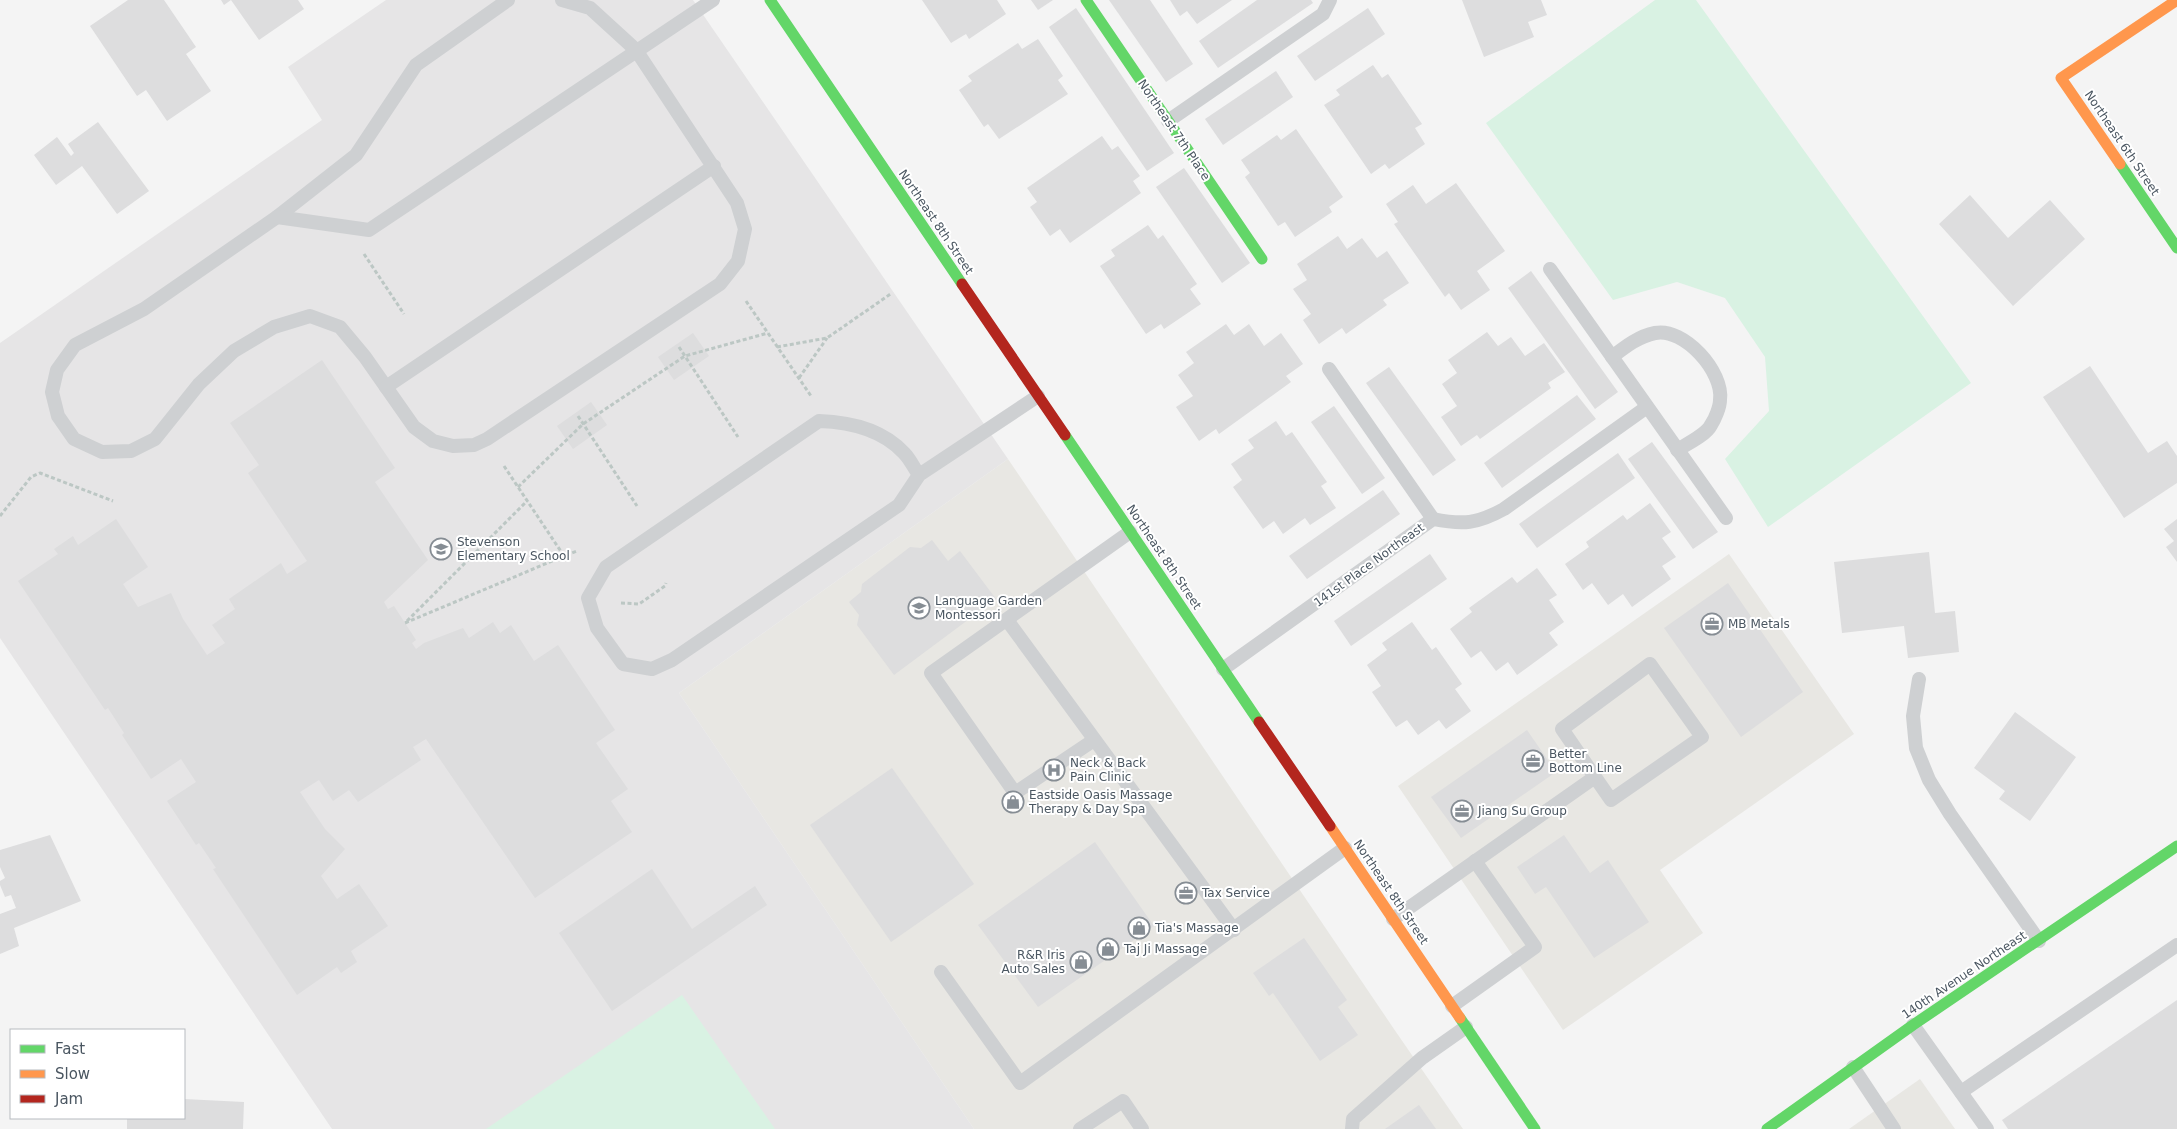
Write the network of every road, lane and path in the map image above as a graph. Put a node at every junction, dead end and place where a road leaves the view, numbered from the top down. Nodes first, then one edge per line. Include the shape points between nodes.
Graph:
1 (508, 0) edge
2 (562, 0) edge
3 (713, 0) edge
4 (770, 0) edge
5 (1086, 0) edge
6 (1330, 0) edge
7 (2177, 0) edge
8 (636, 50) junction
9 (1168, 121) junction
10 (714, 166) junction
11 (277, 217) junction
12 (2177, 248) edge
13 (363, 253) dead end
14 (1262, 259) dead end
15 (1550, 269) dead end
16 (892, 294) dead end
17 (746, 301) dead end
18 (404, 314) dead end
19 (768, 333) junction
20 (827, 338) junction
21 (679, 347) dead end
22 (777, 347) junction
23 (685, 356) junction
24 (1612, 358) junction
25 (1329, 369) dead end
26 (799, 379) junction
27 (386, 387) junction
28 (811, 396) dead end
29 (1038, 396) junction
30 (1647, 407) junction
31 (578, 416) dead end
32 (583, 424) junction
33 (738, 437) dead end
34 (1677, 450) junction
35 (504, 466) dead end
36 (919, 475) junction
37 (518, 487) junction
38 (113, 501) dead end
39 (527, 501) junction
40 (637, 506) dead end
41 (0, 516) edge
42 (1726, 518) dead end
43 (1433, 519) junction
44 (1130, 532) junction
45 (577, 551) dead end
46 (564, 556) junction
47 (666, 583) dead end
48 (620, 603) dead end
49 (1007, 620) junction
50 (1223, 669) junction
51 (1919, 678) dead end
52 (1094, 740) junction
53 (1595, 777) junction
54 (2177, 846) edge
55 (1345, 848) junction
56 (1475, 861) junction
57 (1393, 919) junction
58 (1234, 930) junction
59 (2039, 941) junction
60 (2177, 945) edge
61 (942, 972) dead end
62 (1452, 1006) junction
63 (1913, 1025) junction
64 (1466, 1027) junction
65 (1853, 1067) junction
66 (1961, 1092) junction
67 (1530, 1127) edge
68 (1080, 1129) edge
69 (1142, 1129) edge
70 (1352, 1129) edge
71 (1767, 1129) edge
72 (1894, 1129) edge
73 (1987, 1129) edge

1 - 11 lane via 416,65 356,155
2 - 8 lane via 590,8
3 - 8 lane
4 - 29 main road, Northeast 8th Street
5 - 9 main road, Northeast 7th Place
6 - 9 lane via 1323,14
7 - 12 main road, Northeast 6th Street via 2061,78
8 - 10 lane
8 - 11 lane via 370,230
9 - 14 main road, Northeast 7th Place
10 - 27 lane
10 - 27 lane via 737,203 746,229 738,261 720,284 474,445 453,446 433,441 414,427
11 - 27 lane via 144,310 75,345 57,370 52,392 58,416 74,439 102,452 131,451 155,439 200,384 234,351 274,327 310,316 340,327
13 - 18 path
15 - 24 lane
16 - 20 path
17 - 19 path
19 - 22 path
19 - 23 path
20 - 22 path
20 - 26 path
21 - 23 path
22 - 26 path
23 - 32 path
23 - 33 path
24 - 30 lane
24 - 34 lane via 1631,342 1657,332 1682,338 1700,353 1715,374 1721,400 1711,427
25 - 43 lane
26 - 28 path
29 - 36 lane
29 - 44 main road, Northeast 8th Street
30 - 34 lane
30 - 43 lane, 141st Place Northeast via 1504,509 1483,520 1459,524
31 - 32 path
32 - 37 path
32 - 40 path
34 - 42 lane
35 - 37 path
36 - 36 lane via 904,452 876,432 844,422 819,421 606,567 588,598 597,628 623,664 652,669 672,660 899,505
37 - 39 path
38 - 41 path via 40,473 31,478
39 - 46 path
39 - 46 path via 405,623
43 - 50 lane, 141st Place Northeast
44 - 49 lane
44 - 50 main road, Northeast 8th Street
45 - 46 path
47 - 48 path via 639,604
49 - 52 lane
49 - 52 lane via 931,673 1015,793
50 - 55 main road, Northeast 8th Street
51 - 59 lane via 1914,732 1916,748 1929,780
52 - 58 lane
53 - 53 lane via 1562,729 1650,664 1702,737 1612,800
53 - 56 lane
54 - 59 main road, 140th Avenue Northeast
55 - 57 main road, Northeast 8th Street
55 - 58 lane
56 - 57 lane
56 - 62 lane via 1535,947
57 - 62 main road, Northeast 8th Street
58 - 61 lane via 1020,1083
59 - 63 main road, 140th Avenue Northeast
60 - 66 lane
62 - 64 main road, Northeast 8th Street
63 - 65 main road, 140th Avenue Northeast
63 - 66 lane
64 - 67 main road, Northeast 8th Street
64 - 70 lane via 1422,1058 1354,1119
65 - 71 main road, 140th Avenue Northeast
65 - 72 lane
66 - 73 lane
68 - 69 lane via 1123,1101

